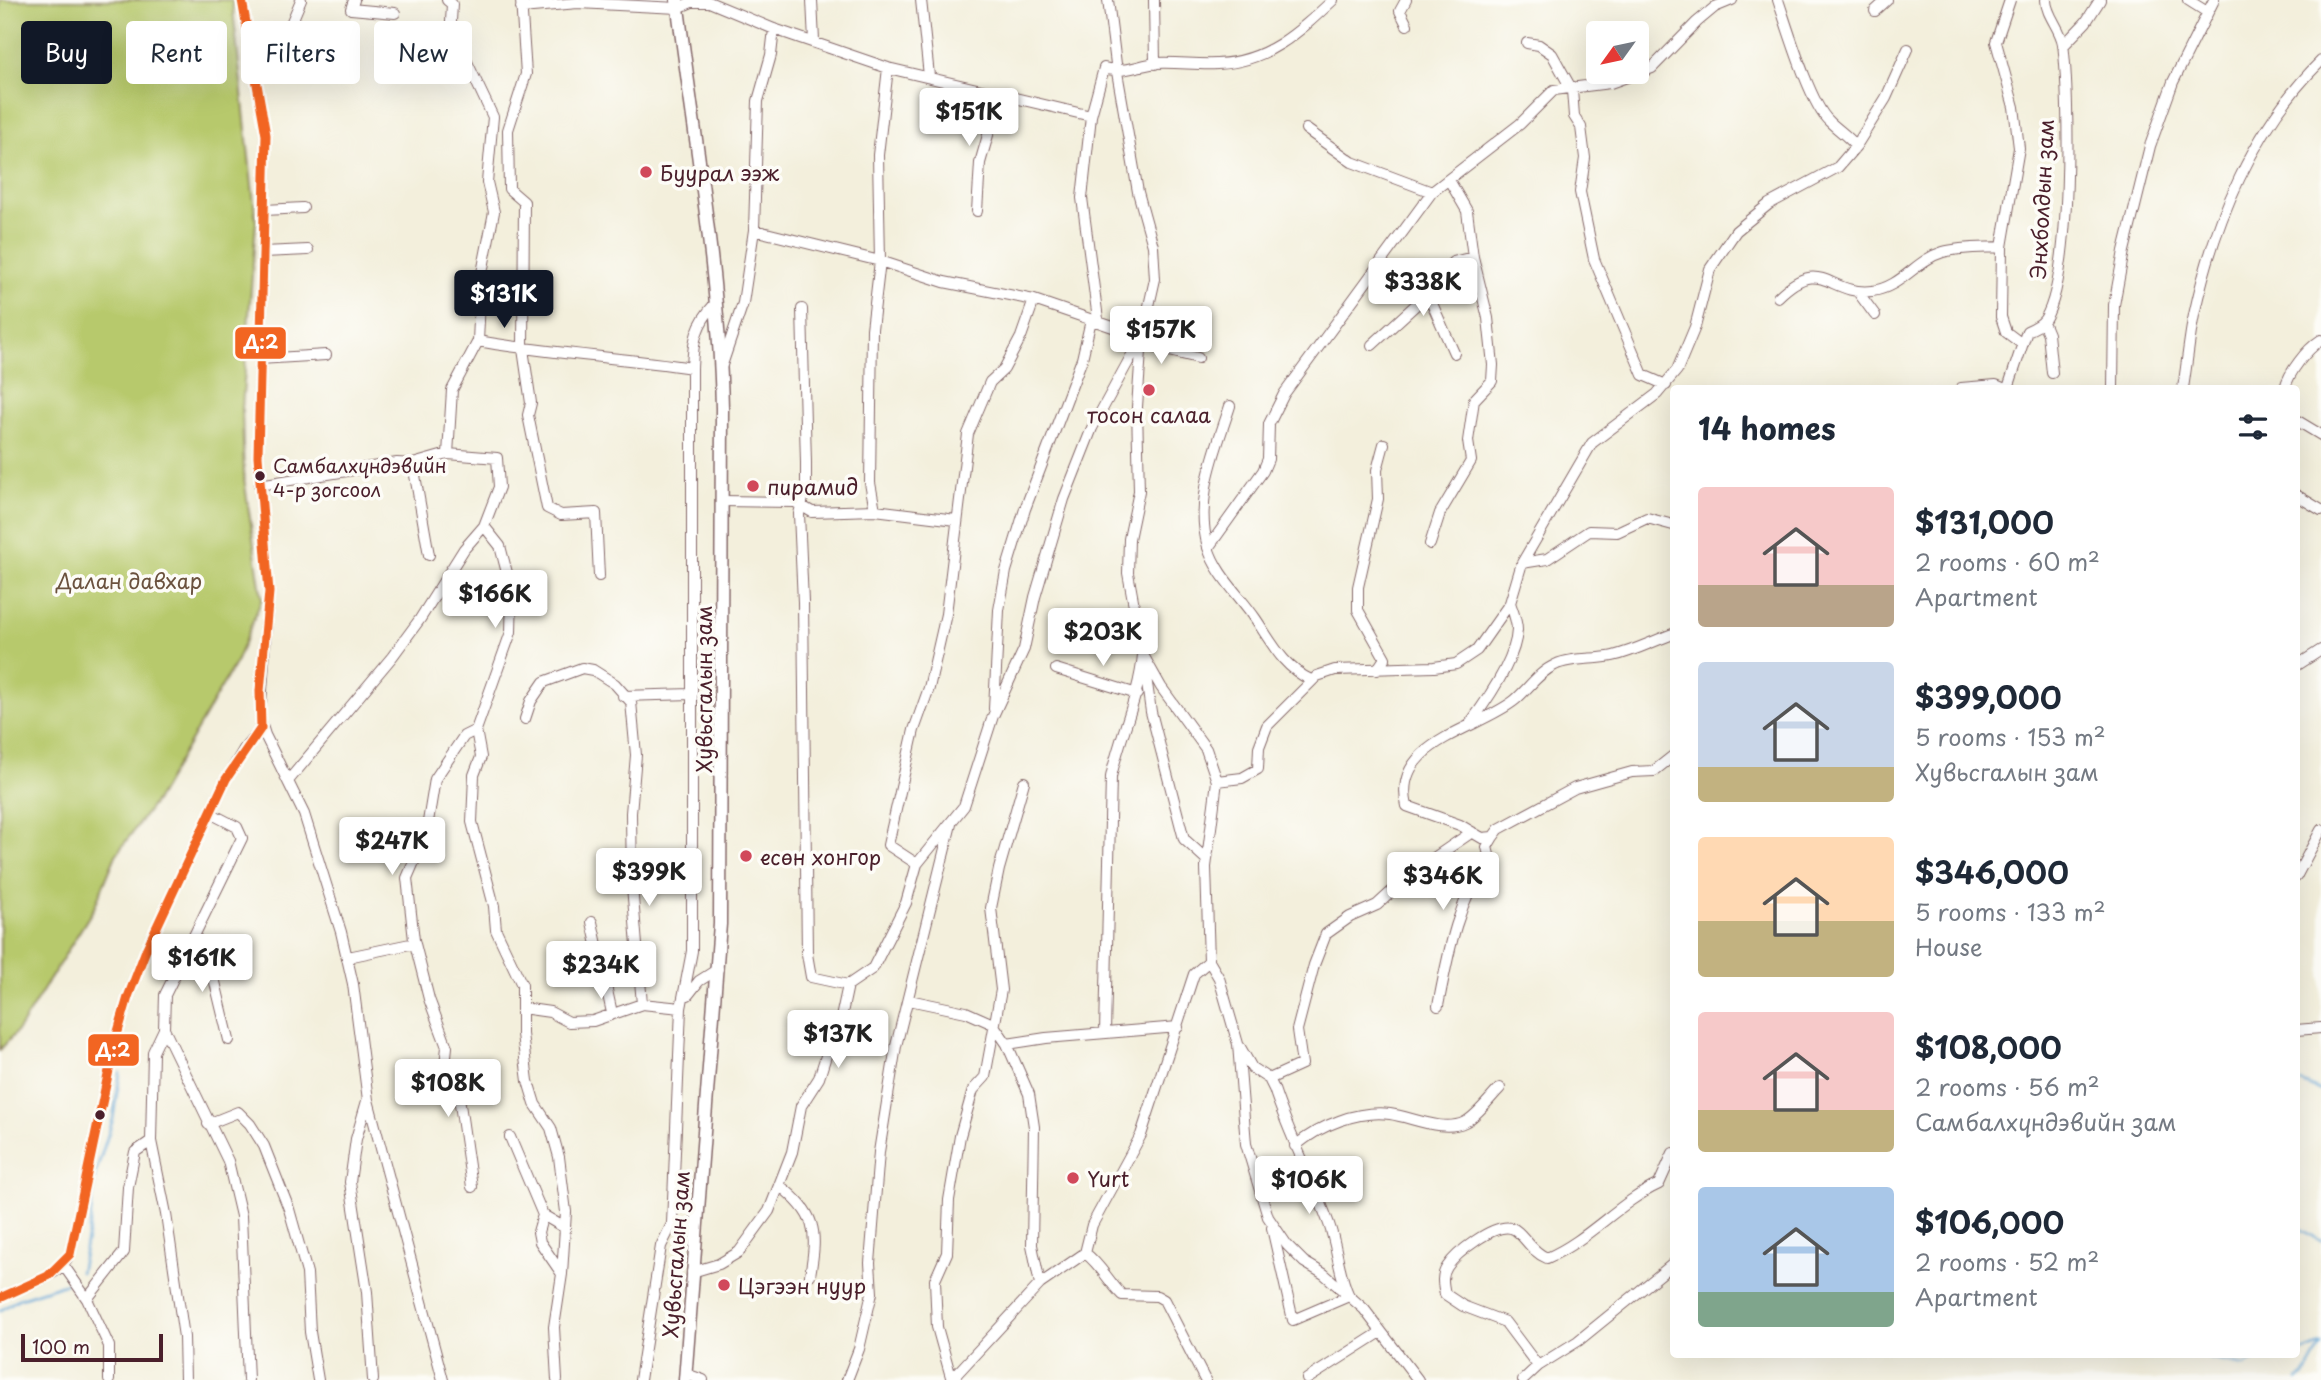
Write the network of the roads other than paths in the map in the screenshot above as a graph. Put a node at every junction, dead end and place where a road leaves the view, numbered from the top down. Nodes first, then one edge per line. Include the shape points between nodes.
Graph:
1 (242, 0) edge
2 (302, 0) edge
3 (354, 0) edge
4 (447, 0) edge
5 (812, 0) edge
6 (921, 0) edge
7 (1108, 0) edge
8 (1154, 0) edge
9 (1332, 0) edge
10 (1406, 0) edge
11 (1732, 0) edge
12 (1778, 0) edge
13 (1887, 0) edge
14 (2010, 0) edge
15 (2046, 0) edge
16 (2100, 0) edge
17 (2188, 0) edge
18 (2214, 0) edge
19 (521, 4) edge
20 (677, 4) edge
21 (1875, 11) dead end
22 (2207, 12) junction
23 (395, 13) dead end
24 (246, 21) edge
25 (293, 21) edge
26 (1407, 25) dead end
27 (774, 29) junction
28 (814, 41) junction
29 (1527, 43) dead end
30 (2063, 46) junction
31 (1908, 49) dead end
32 (2321, 61) edge
33 (1155, 64) junction
34 (888, 68) junction
35 (1117, 72) junction
36 (929, 75) junction
37 (257, 84) edge
38 (1572, 90) junction
39 (1000, 93) junction
40 (1091, 116) junction
41 (1306, 128) dead end
42 (1856, 146) junction
43 (1449, 180) junction
44 (1432, 192) junction
45 (303, 208) dead end
46 (265, 209) junction
47 (977, 211) dead end
48 (754, 230) junction
49 (2002, 247) junction
50 (308, 250) dead end
51 (263, 252) junction
52 (1473, 257) junction
53 (880, 261) junction
54 (1436, 283) junction
55 (1858, 292) junction
56 (1778, 297) dead end
57 (1034, 300) junction
58 (715, 304) junction
59 (802, 309) dead end
60 (1875, 314) dead end
61 (1095, 320) junction
62 (2043, 322) junction
63 (1142, 337) junction
64 (2321, 340) edge
65 (478, 341) junction
66 (2022, 344) junction
67 (1372, 345) dead end
68 (523, 349) junction
69 (1454, 353) dead end
70 (326, 355) dead end
71 (1198, 358) dead end
72 (259, 359) junction
73 (721, 366) junction
74 (692, 368) junction
75 (2052, 373) dead end
76 (1666, 385) junction
77 (2007, 385) edge
78 (2113, 385) edge
79 (2183, 385) edge
80 (2286, 385) edge
81 (1230, 406) dead end
82 (2300, 423) edge
83 (2321, 435) edge
84 (1384, 444) dead end
85 (448, 454) junction
86 (413, 464) junction
87 (259, 485) junction
88 (2300, 497) edge
89 (722, 501) junction
90 (801, 505) junction
91 (875, 510) junction
92 (2321, 510) edge
93 (956, 520) junction
94 (1670, 524) edge
95 (484, 526) junction
96 (1430, 544) dead end
97 (1208, 548) junction
98 (429, 555) dead end
99 (1521, 563) junction
100 (599, 576) dead end
101 (1510, 603) junction
102 (1670, 635) edge
103 (2321, 650) edge
104 (1143, 655) junction
105 (2300, 663) edge
106 (1056, 669) dead end
107 (1377, 670) junction
108 (1311, 680) junction
109 (692, 694) junction
110 (1137, 694) junction
111 (623, 695) junction
112 (993, 716) junction
113 (525, 719) dead end
114 (1471, 722) junction
115 (261, 727) junction
116 (476, 730) junction
117 (1670, 758) edge
118 (288, 780) junction
119 (1217, 780) junction
120 (1024, 782) dead end
121 (210, 813) junction
122 (951, 823) junction
123 (2321, 830) edge
124 (1472, 832) junction
125 (1493, 837) junction
126 (1207, 860) junction
127 (917, 864) junction
128 (2300, 869) edge
129 (592, 922) dead end
130 (195, 938) junction
131 (415, 943) junction
132 (348, 957) junction
133 (1209, 961) junction
134 (718, 969) junction
135 (848, 985) junction
136 (909, 1000) junction
137 (642, 1004) junction
138 (1438, 1006) dead end
139 (522, 1008) junction
140 (681, 1008) junction
141 (612, 1013) junction
142 (993, 1024) junction
143 (1178, 1027) junction
144 (2321, 1028) edge
145 (164, 1029) junction
146 (2300, 1030) edge
147 (1105, 1033) junction
148 (229, 1040) dead end
149 (1007, 1044) junction
150 (1238, 1044) junction
151 (1269, 1079) junction
152 (1500, 1088) dead end
153 (368, 1100) junction
154 (208, 1124) junction
155 (510, 1137) dead end
156 (151, 1141) junction
157 (1295, 1146) junction
158 (1670, 1160) edge
159 (779, 1185) junction
160 (472, 1187) dead end
161 (543, 1215) junction
162 (1268, 1217) junction
163 (565, 1228) junction
164 (1085, 1253) junction
165 (64, 1266) junction
166 (1670, 1266) edge
167 (692, 1272) junction
168 (562, 1274) junction
169 (810, 1275) dead end
170 (1040, 1284) junction
171 (1349, 1296) junction
172 (0, 1298) edge
173 (87, 1299) junction
174 (1381, 1332) junction
175 (1538, 1366) junction
176 (685, 1377) edge
177 (951, 1378) edge
178 (1307, 1379) edge
179 (109, 1380) edge
180 (185, 1380) edge
181 (248, 1380) edge
182 (317, 1380) edge
183 (373, 1380) edge
184 (443, 1380) edge
185 (557, 1380) edge
186 (640, 1380) edge
187 (704, 1380) edge
188 (847, 1380) edge
189 (1205, 1380) edge
190 (1418, 1380) edge
191 (1523, 1380) edge

1 - 24 street
2 - 25 street
3 - 23 street via 351,9
4 - 65 street via 452,4 450,39 467,62 493,117 487,183 494,212 481,278
5 - 28 street
6 - 36 street
7 - 35 street
8 - 33 street
9 - 33 street via 1267,54 1217,64
10 - 26 street via 1400,11
11 - 38 street via 1697,22 1652,68
12 - 42 street via 1801,68 1827,120
13 - 21 street
14 - 49 street via 1996,42 2020,148
15 - 30 street, Энхболдын зам
16 - 30 street
17 - 22 street
18 - 22 street
19 - 20 street
19 - 68 street via 526,74 508,130 509,189 524,202
20 - 27 street via 709,2
20 - 58 main road, Хувьсгалын зам via 709,224
22 - 78 street via 2173,82 2136,199 2115,305
27 - 28 street
27 - 48 street via 758,101
28 - 34 street
29 - 38 street via 1552,54
30 - 62 street, Энхболдын зам via 2063,233 2053,301
31 - 42 street via 1886,98
32 - 79 street via 2277,110 2217,230 2193,316
33 - 35 street
34 - 36 street
34 - 53 street via 878,155
35 - 40 street via 1104,68
35 - 63 street via 1138,192 1153,246 1155,279
36 - 39 street
37 - 46 street via 265,128
38 - 43 street via 1549,93 1527,118
38 - 76 street via 1585,158 1580,192 1598,275 1643,375
39 - 40 street
39 - 47 street via 980,163
40 - 61 street via 1082,219
41 - 44 street via 1352,162
42 - 76 street via 1838,167 1769,204 1736,231 1710,269 1687,351
43 - 44 street
43 - 52 street via 1467,211
44 - 97 street via 1284,394 1269,424 1263,471
45 - 46 street
46 - 51 street
48 - 53 street
48 - 73 street via 743,303
49 - 55 street via 1942,252 1894,285
49 - 66 street via 2001,317 2006,332
50 - 51 street
51 - 72 street
52 - 54 street via 1453,262
52 - 96 street via 1488,318 1492,381 1474,400 1468,441 1471,461 1440,513
53 - 57 street via 944,282
53 - 91 street via 872,328 870,483
54 - 67 street
54 - 69 street via 1430,299
55 - 56 street via 1808,276 1794,281
55 - 60 street
57 - 61 street
57 - 93 street via 1021,337 1004,369 990,382 968,434
58 - 73 main road, Хувьсгалын зам
58 - 74 street via 696,329
59 - 90 street via 806,463
61 - 63 street
61 - 112 street via 1024,509 1006,570
62 - 66 street, Энхболдын зам via 2028,331
62 - 75 street
63 - 71 street via 1153,347
63 - 104 street via 1137,407 1139,491 1129,539 1128,573
63 - 112 street via 1091,428 1068,487 1024,649
64 - 80 street
65 - 68 street
65 - 85 street via 452,390
66 - 77 street, Энхболдын зам
68 - 74 street
68 - 100 street via 531,403 528,415 547,508 561,515 596,513
70 - 72 street
72 - 87 street
73 - 89 main road, Хувьсгалын зам
74 - 109 street
76 - 99 street via 1592,443
81 - 97 street via 1205,494
82 - 83 street
84 - 107 street via 1358,610 1385,658
85 - 86 street
85 - 95 street via 497,458 499,487
86 - 87 street
86 - 98 street
87 - 115 street via 270,592 259,701
88 - 92 street
89 - 90 street
89 - 134 main road, Хувьсгалын зам
90 - 91 street via 812,512
90 - 135 street via 807,954 811,978
91 - 93 street
93 - 127 street via 946,614 888,845
94 - 99 street via 1647,518 1617,532 1589,531 1547,559
95 - 116 street via 500,546 512,592 511,619
95 - 118 street via 392,657
97 - 108 street via 1279,657
99 - 101 street
101 - 107 street via 1469,658 1434,667
101 - 114 street via 1517,627 1515,644 1501,677
102 - 114 street via 1612,656 1555,664 1514,700
103 - 105 street
104 - 110 street
104 - 119 street via 1206,749
104 - 126 street via 1151,712 1184,839
106 - 110 street
107 - 108 street via 1335,670
108 - 119 street via 1267,726 1259,747 1258,769 1242,778
109 - 111 street
109 - 140 street via 692,951
110 - 147 street via 1111,777
111 - 113 street via 604,677 582,668 544,682
111 - 137 street via 631,702 636,755 632,886
112 - 122 street via 964,806
114 - 124 street via 1417,756 1404,793 1408,806
115 - 118 street
115 - 121 street
116 - 131 street via 464,736 435,779 426,834 407,878
116 - 139 street via 481,757 474,775 472,822 496,930 522,985
117 - 125 street via 1654,771 1632,772 1574,788 1499,829
118 - 132 street via 304,814
119 - 126 street
120 - 142 street via 992,908 1001,990
121 - 130 street via 237,827 242,838
121 - 165 street via 146,950 123,1012
122 - 127 street
122 - 136 street
123 - 128 street
124 - 125 street via 1482,838
124 - 151 street via 1412,873 1377,905 1326,934 1297,1030 1302,1064
125 - 138 street via 1487,847 1489,855 1461,904
126 - 133 street
127 - 135 street via 906,903 873,968
129 - 141 street
130 - 145 street via 165,995
130 - 148 street via 214,978
131 - 132 street
131 - 160 street via 447,1047 445,1065 459,1097
132 - 153 street
133 - 143 street via 1194,974
133 - 150 street via 1219,978
134 - 140 street via 694,986
134 - 167 main road, Хувьсгалын зам
135 - 159 street via 839,1027 819,1078 801,1106 792,1152
136 - 142 street via 966,1012
136 - 188 street via 896,1046 879,1152 872,1293
137 - 140 street
137 - 141 street
139 - 141 street via 550,1012 569,1022 593,1021
139 - 163 street via 528,1081 535,1104 551,1128 559,1157
140 - 186 street via 672,1224 661,1246
142 - 149 street
142 - 177 street via 985,1077 974,1090 960,1136 949,1200 947,1253 935,1280 937,1327
143 - 147 street
143 - 164 street via 1141,1135 1091,1225
144 - 146 street
145 - 154 street
145 - 156 street via 153,1052
147 - 149 street
149 - 170 street via 1029,1094 1034,1127 1032,1245
150 - 151 street via 1252,1069
150 - 162 street via 1246,1144
151 - 157 street
152 - 157 street via 1464,1122 1436,1125 1393,1114 1359,1115 1324,1128
153 - 183 street via 350,1182 367,1292
153 - 184 street
154 - 181 street via 228,1161 241,1216
154 - 182 street via 238,1112 276,1170 307,1273
155 - 161 street
156 - 173 street via 135,1152 124,1252
156 - 180 street via 184,1337
157 - 171 street via 1329,1225 1339,1276
158 - 175 street via 1659,1185 1636,1195 1568,1249 1547,1258 1530,1249 1522,1234 1501,1229 1482,1237 1446,1268 1442,1280 1445,1294 1505,1322
159 - 167 street via 769,1211 744,1248 719,1264
159 - 169 street via 801,1202 811,1217 815,1246
161 - 163 street
161 - 168 street via 540,1242
162 - 171 street via 1298,1257
162 - 171 street via 1293,1320
163 - 168 street
164 - 170 street
164 - 189 street via 1099,1263 1122,1295 1164,1300
165 - 172 street
165 - 173 street
166 - 175 street via 1578,1341
167 - 176 main road, Хувьсгалын зам
168 - 185 street via 554,1327
170 - 177 street
171 - 174 street
173 - 179 street via 109,1346
174 - 178 street
174 - 190 street
175 - 191 street
176 - 187 street

